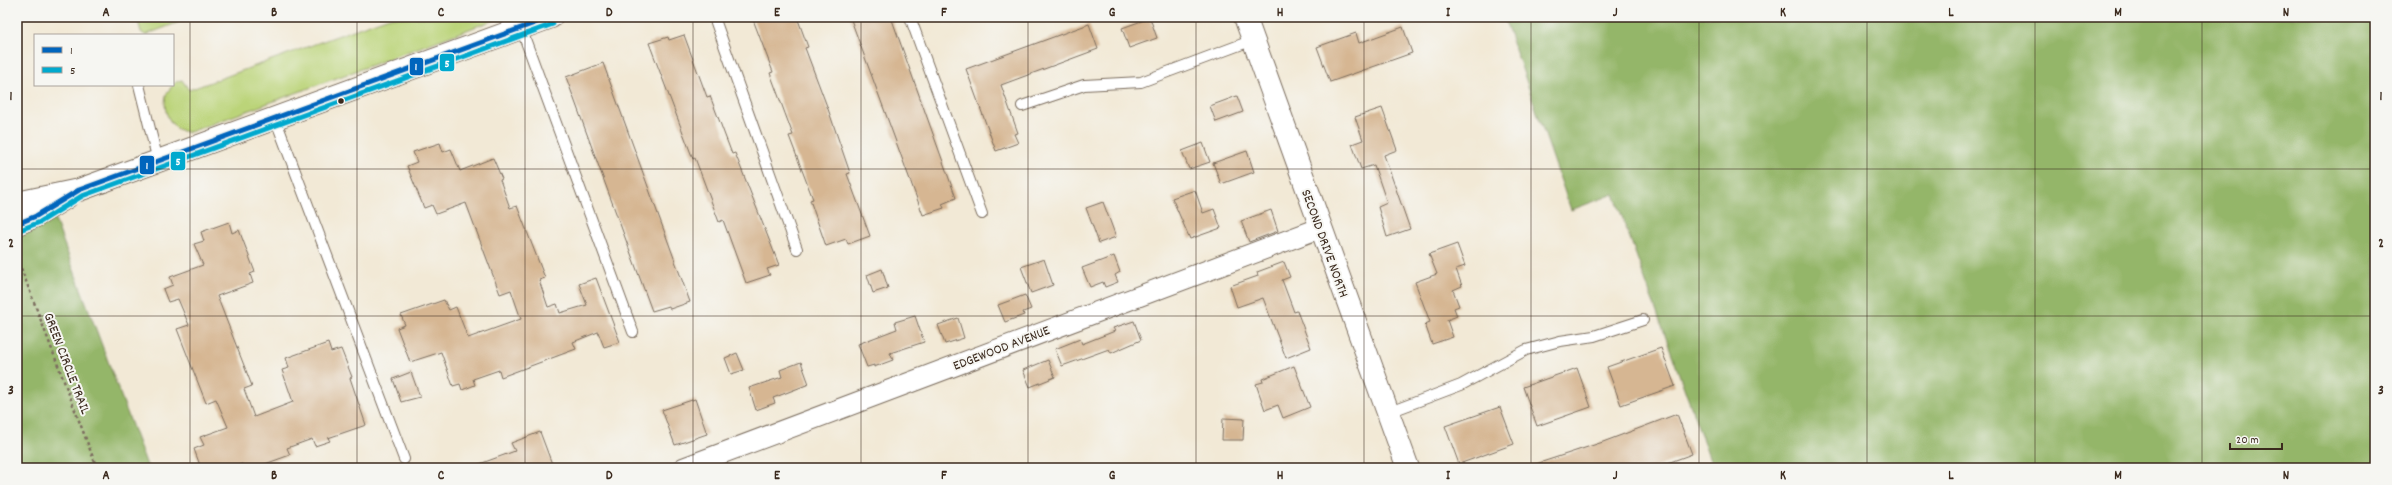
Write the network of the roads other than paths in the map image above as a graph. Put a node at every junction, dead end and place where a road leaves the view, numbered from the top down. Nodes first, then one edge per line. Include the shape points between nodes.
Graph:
1 (550, 17) edge
2 (714, 17) edge
3 (910, 17) edge
4 (1245, 17) edge
5 (521, 28) junction
6 (1253, 40) junction
7 (139, 86) edge
8 (1022, 106) dead end
9 (275, 118) junction
10 (158, 161) junction
11 (79, 190) junction
12 (17, 203) edge
13 (982, 214) dead end
14 (17, 224) edge
15 (1320, 228) junction
16 (797, 249) dead end
17 (1643, 320) dead end
18 (633, 332) dead end
19 (1387, 413) junction
20 (404, 459) dead end
21 (683, 468) edge
22 (1408, 468) edge

1 - 5 street
2 - 16 lane
3 - 13 lane
4 - 6 street, SECOND DRIVE NORTH
5 - 9 street
5 - 18 lane
6 - 8 lane via 1141,82 1084,85
6 - 15 street, SECOND DRIVE NORTH
7 - 10 lane
9 - 10 street
9 - 20 lane
10 - 11 street
11 - 12 street
11 - 14 street via 36,216
15 - 19 street, SECOND DRIVE NORTH
15 - 21 street, EDGEWOOD AVENUE
17 - 19 lane via 1594,336 1526,350 1461,385
19 - 22 street, SECOND DRIVE NORTH

